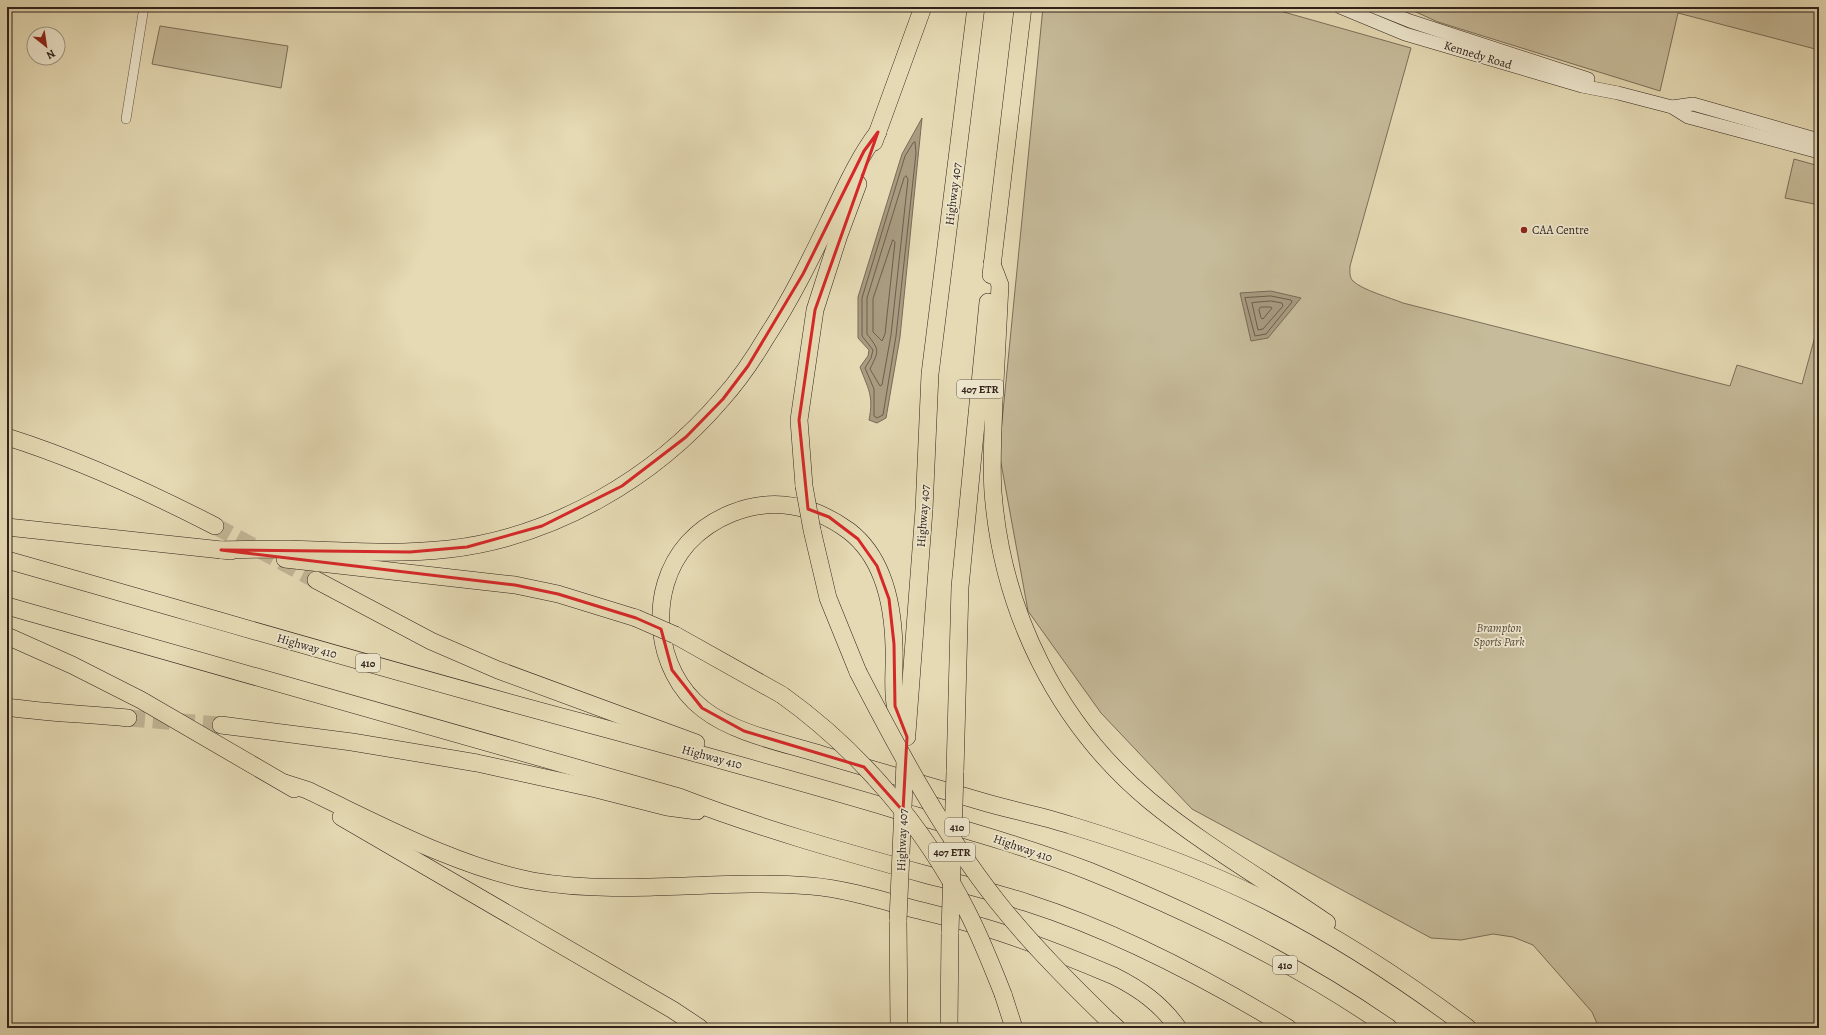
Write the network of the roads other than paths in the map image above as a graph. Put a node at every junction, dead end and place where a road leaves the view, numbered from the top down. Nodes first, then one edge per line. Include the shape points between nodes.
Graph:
1 (144, 7) edge
2 (923, 7) edge
3 (976, 7) edge
4 (1023, 7) edge
5 (1340, 7) edge
6 (1375, 7) edge
7 (1618, 93) junction
8 (1672, 107) junction
9 (126, 119) dead end
10 (878, 132) junction
11 (1819, 140) edge
12 (1819, 152) edge
13 (992, 264) junction
14 (7, 436) edge
15 (215, 526) tunnel mouth
16 (7, 527) edge
17 (221, 550) junction
18 (7, 560) edge
19 (316, 580) tunnel mouth
20 (7, 606) edge
21 (7, 636) edge
22 (7, 698) edge
23 (7, 707) edge
24 (69, 712) junction
25 (128, 718) tunnel mouth
26 (221, 725) tunnel mouth
27 (907, 737) junction
28 (730, 761) junction
29 (284, 783) junction
30 (724, 814) junction
31 (949, 993) junction
32 (1447, 1012) junction
33 (1112, 1024) edge
34 (700, 1028) edge
35 (899, 1028) edge
36 (948, 1028) edge
37 (959, 1028) edge
38 (1014, 1028) edge
39 (1178, 1028) edge
40 (1288, 1028) edge
41 (1389, 1028) edge
42 (1468, 1028) edge

1 - 9 street
2 - 10 highway
3 - 27 highway, Highway 407 via 930,374 924,510
4 - 13 highway, 407 ETR
5 - 7 main road, Kennedy Road via 1406,34 1582,86
6 - 7 main road, Kennedy Road via 1410,21 1583,77
7 - 8 main road, Kennedy Road
8 - 11 main road, Kennedy Road via 1693,104
8 - 12 main road, Kennedy Road via 1688,117
10 - 17 highway via 864,151 803,274 748,366 723,399 686,437 622,486 542,526 467,546 394,552
10 - 33 highway, bridge via 814,310 799,420 804,486 828,598 858,672 923,790 959,848 996,900 1036,946
13 - 31 highway, 407 ETR, bridge via 960,587
13 - 32 highway via 1000,284 992,458 998,533 1015,606 1039,662 1057,693 1103,756 1148,800 1431,995
14 - 15 highway via 55,452 146,491
16 - 17 highway
17 - 38 highway, bridge via 515,585 558,594 636,618 675,635 782,695 803,710 861,764 912,823 966,910 1003,994
18 - 28 highway, Highway 410 / 410 via 480,695
19 - 28 highway via 431,640 498,670 694,742
20 - 30 highway via 679,797
21 - 29 highway via 141,700
22 - 24 highway
23 - 24 highway via 39,712
24 - 25 highway
26 - 30 highway via 352,742 477,763 667,807
27 - 32 highway via 895,706 894,644 889,599 877,566 858,538 829,517 806,508 769,504 733,512 712,523 688,543 676,561 665,588 660,624 666,656 681,685 714,717 744,731 1067,824 1203,871 1263,899 1340,941
27 - 35 highway, Highway 407, bridge via 898,920
28 - 41 highway, Highway 410 / 410 via 1008,842 1088,871 1168,905 1253,947
29 - 34 highway
29 - 39 highway via 307,790 477,866 531,880 625,889 763,884 813,886 871,897 1007,934 1130,983 1157,1003
30 - 40 highway via 843,852 1035,905 1102,931 1164,960
31 - 36 highway, 407 ETR
31 - 37 highway
32 - 42 highway

